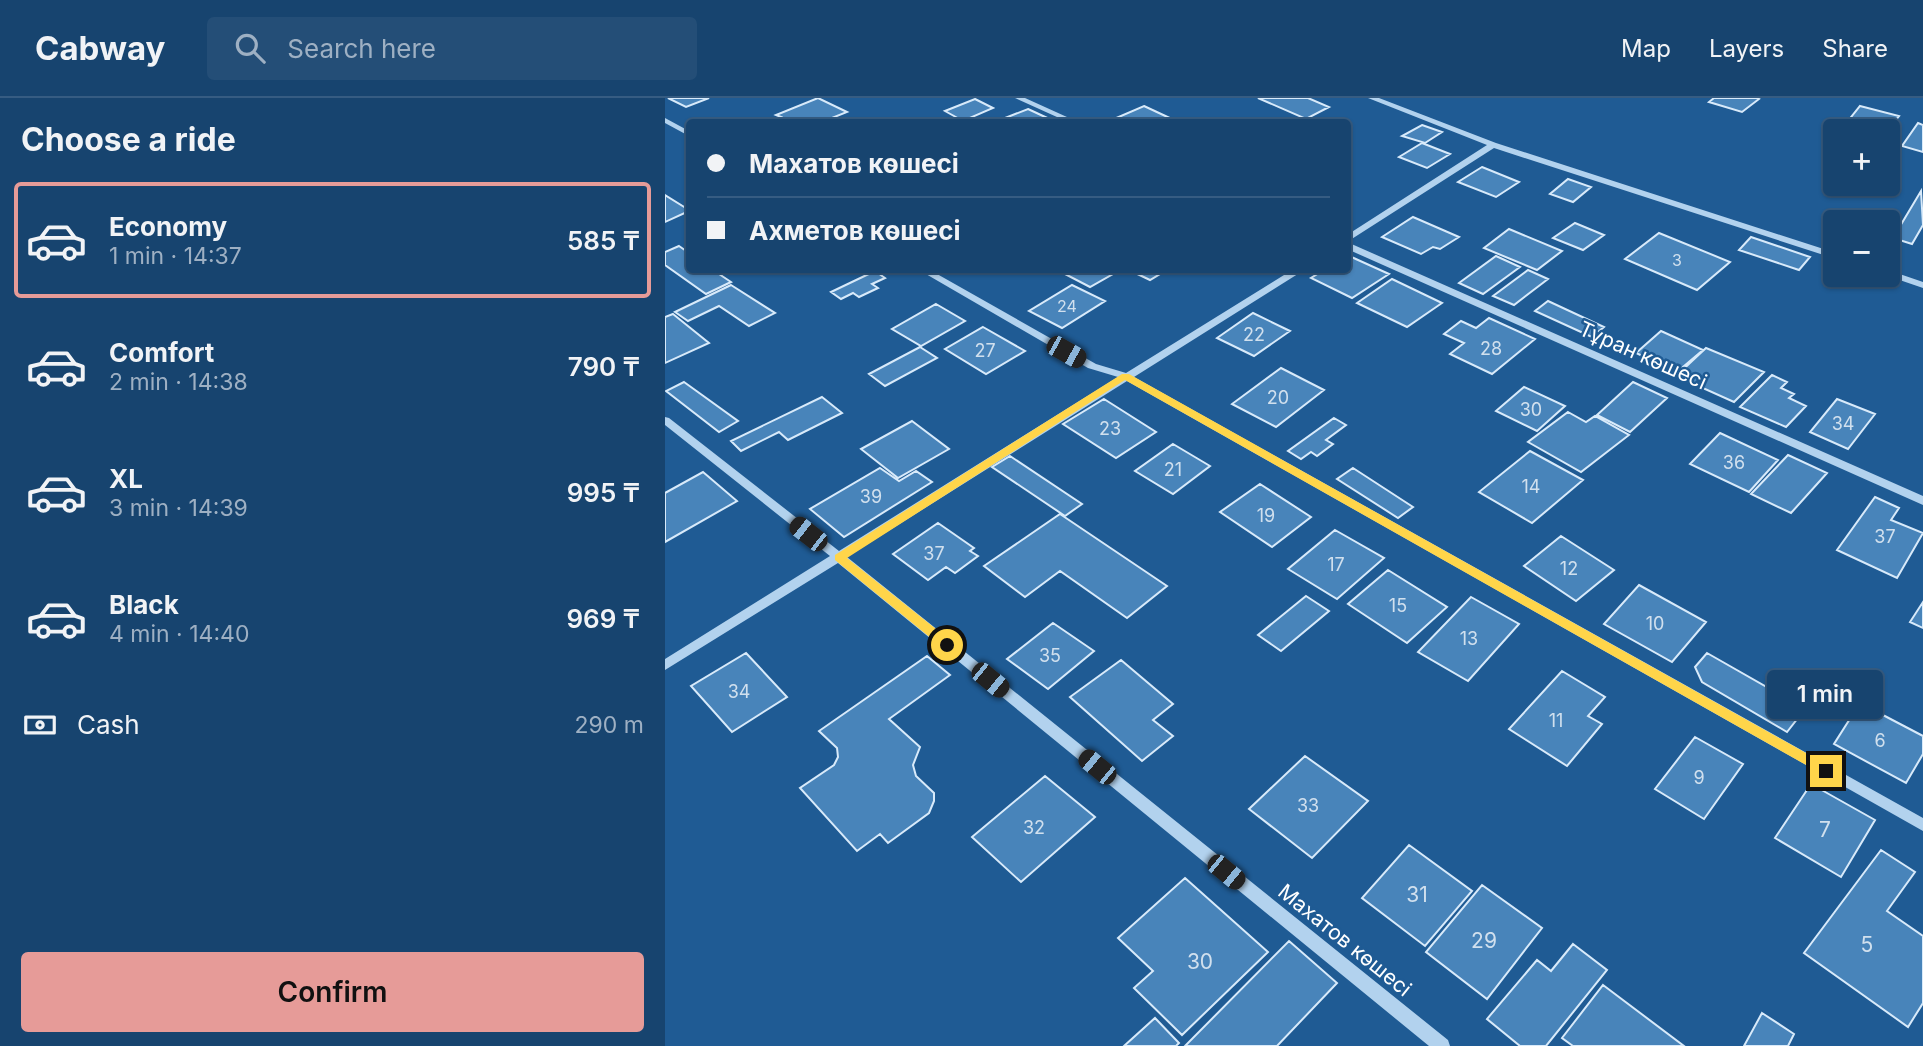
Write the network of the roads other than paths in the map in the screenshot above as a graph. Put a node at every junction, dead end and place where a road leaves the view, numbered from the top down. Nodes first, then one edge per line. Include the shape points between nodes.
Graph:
1 (1019, 98) edge
2 (1372, 98) edge
3 (1067, 119) edge
4 (665, 120) edge
5 (686, 132) edge
6 (1493, 145) junction
7 (1351, 236) edge
8 (1351, 247) edge
9 (1823, 252) edge
10 (929, 273) edge
11 (1293, 273) edge
12 (1900, 278) edge
13 (1923, 285) edge
14 (1125, 376) junction
15 (665, 420) edge
16 (1923, 501) edge
17 (839, 557) junction
18 (665, 665) edge
19 (1923, 825) edge
20 (1442, 1046) edge

1 - 3 street
2 - 6 street
4 - 5 street
6 - 7 street
6 - 9 street
8 - 16 street, Тұран көшесі
10 - 14 street via 1092,366
11 - 14 street
12 - 13 street
14 - 17 street
14 - 19 street
15 - 17 street, Махатов көшесі
17 - 18 street
17 - 20 street, Махатов көшесі

